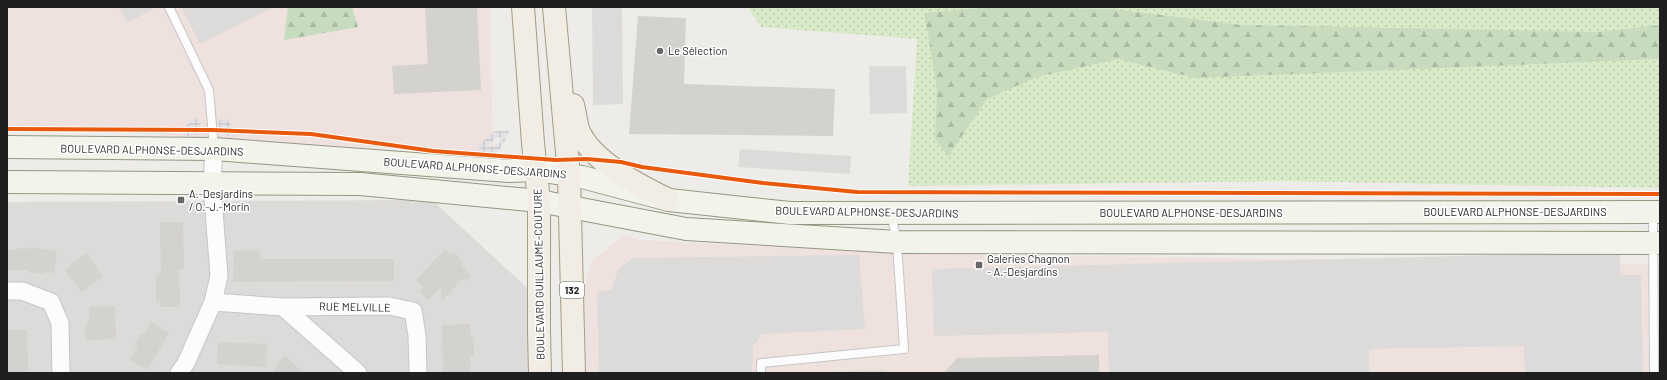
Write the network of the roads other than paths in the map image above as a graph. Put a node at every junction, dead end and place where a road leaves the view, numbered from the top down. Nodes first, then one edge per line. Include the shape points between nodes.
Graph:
1 (170, 7) edge
2 (523, 7) edge
3 (554, 7) edge
4 (557, 33) junction
5 (7, 147) edge
6 (214, 149) junction
7 (536, 170) junction
8 (569, 175) junction
9 (7, 182) edge
10 (212, 184) junction
11 (670, 200) junction
12 (539, 201) junction
13 (570, 206) junction
14 (1656, 212) edge
15 (891, 213) junction
16 (897, 242) junction
17 (1656, 243) edge
18 (7, 291) edge
19 (213, 302) junction
20 (283, 307) junction
21 (61, 373) edge
22 (178, 373) edge
23 (358, 373) edge
24 (418, 373) edge
25 (540, 373) edge
26 (574, 373) edge
27 (761, 373) edge
28 (1654, 373) edge

1 - 6 lane via 209,90
2 - 7 main road, BOULEVARD GUILLAUME-COUTURE
3 - 4 main road, 132
4 - 8 main road, 132
4 - 11 main road via 578,130 586,143 597,156 617,170 650,191
5 - 6 main road, BOULEVARD ALPHONSE-DESJARDINS
6 - 7 main road, BOULEVARD ALPHONSE-DESJARDINS via 509,171
6 - 10 street
7 - 8 main road, BOULEVARD ALPHONSE-DESJARDINS
7 - 12 main road, BOULEVARD GUILLAUME-COUTURE
8 - 11 main road, BOULEVARD ALPHONSE-DESJARDINS
8 - 13 main road, 132
9 - 10 main road
10 - 12 main road via 360,184
10 - 19 street via 219,276
11 - 15 main road, BOULEVARD ALPHONSE-DESJARDINS via 790,213
12 - 13 main road
12 - 25 main road, BOULEVARD GUILLAUME-COUTURE
13 - 16 main road via 686,229
13 - 26 main road, 132
14 - 15 main road, BOULEVARD ALPHONSE-DESJARDINS
14 - 17 lane
15 - 16 lane
16 - 17 main road
16 - 27 lane via 904,349 760,363
17 - 28 lane
18 - 21 street via 22,291 51,302 60,323
19 - 20 street, RUE MELVILLE
19 - 22 street via 186,363
20 - 23 street
20 - 24 street, RUE MELVILLE via 389,306 413,311 417,335

